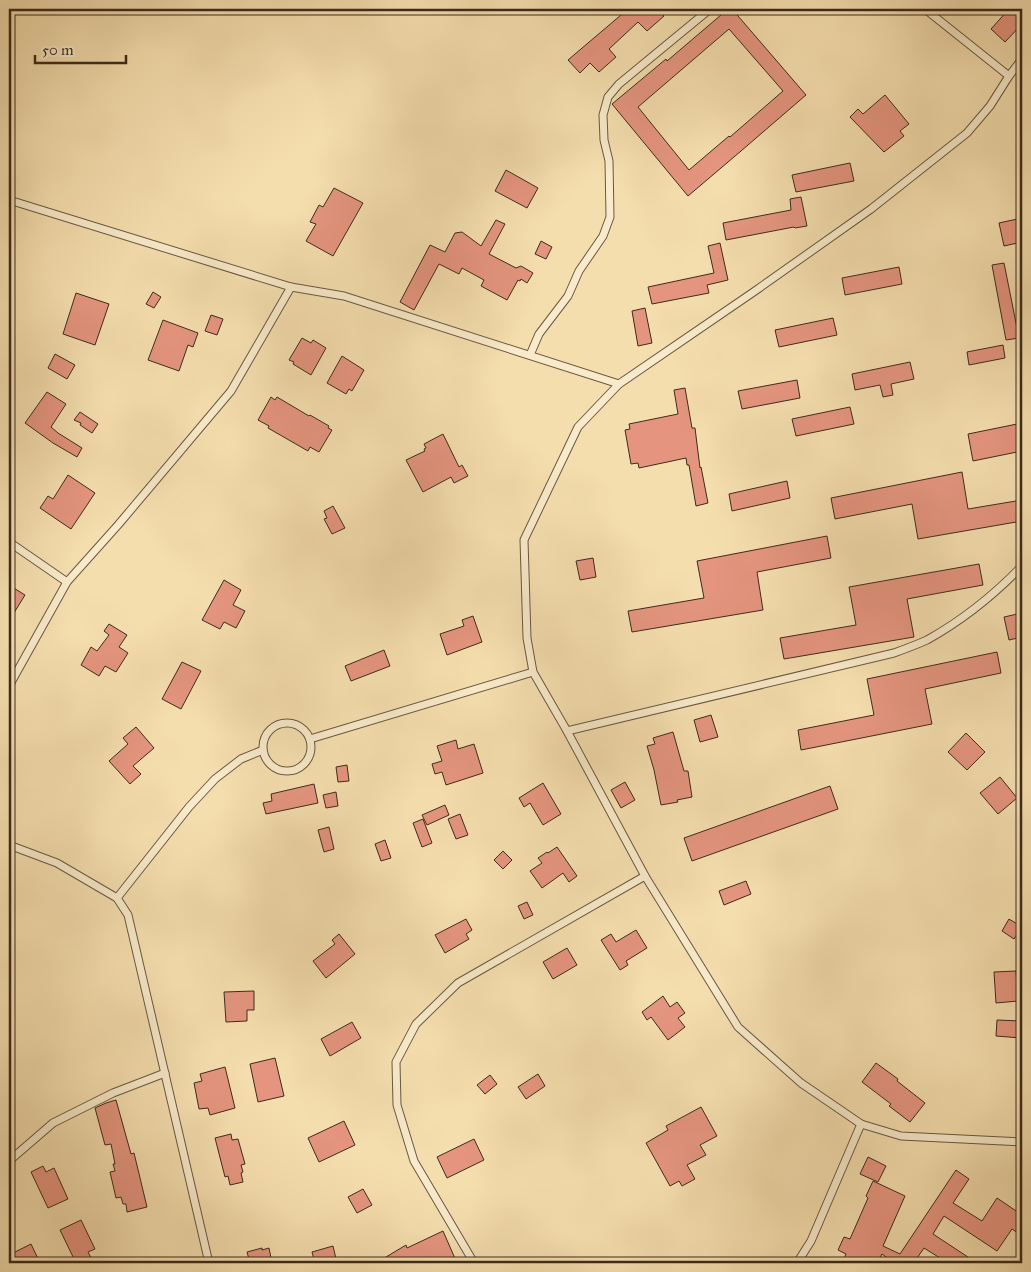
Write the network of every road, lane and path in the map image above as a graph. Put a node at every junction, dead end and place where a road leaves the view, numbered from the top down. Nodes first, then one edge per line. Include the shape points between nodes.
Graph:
1 (710, 9) edge
2 (925, 9) edge
3 (1022, 59) edge
4 (1009, 76) junction
5 (9, 200) edge
6 (291, 287) junction
7 (530, 355) junction
8 (619, 384) junction
9 (9, 542) edge
10 (1022, 566) edge
11 (67, 582) junction
12 (533, 672) junction
13 (9, 686) edge
14 (567, 731) junction
15 (310, 739) junction
16 (263, 750) junction
17 (9, 845) edge
18 (645, 876) junction
19 (117, 898) junction
20 (166, 1073) junction
21 (860, 1124) junction
22 (1022, 1142) edge
23 (9, 1160) edge
24 (209, 1263) edge
25 (474, 1263) edge
26 (798, 1263) edge

1 - 7 lane via 619,84 608,97 603,115 609,161 610,217 603,236 579,271 568,296 539,334
2 - 4 lane
3 - 4 lane
4 - 8 lane via 967,133 863,214
5 - 6 lane
6 - 7 lane via 344,296
6 - 11 lane via 231,391
7 - 8 lane
8 - 12 lane via 578,427 524,540 527,638
9 - 11 lane
10 - 14 lane via 967,615 926,640 894,653
11 - 13 lane
12 - 14 lane
12 - 15 lane
14 - 18 lane
15 - 16 lane via 302,727 289,722 275,726 266,736
15 - 16 lane via 311,752 304,764 292,770 279,769 268,762
16 - 19 lane via 241,759 215,780 189,807
17 - 19 lane via 58,863
18 - 21 lane via 738,1027 801,1083
18 - 25 lane via 458,983 416,1024 396,1062 397,1105 414,1161
19 - 20 lane via 128,915
20 - 23 lane via 113,1092 53,1123
20 - 24 lane
21 - 22 lane via 901,1136
21 - 26 lane via 811,1240

